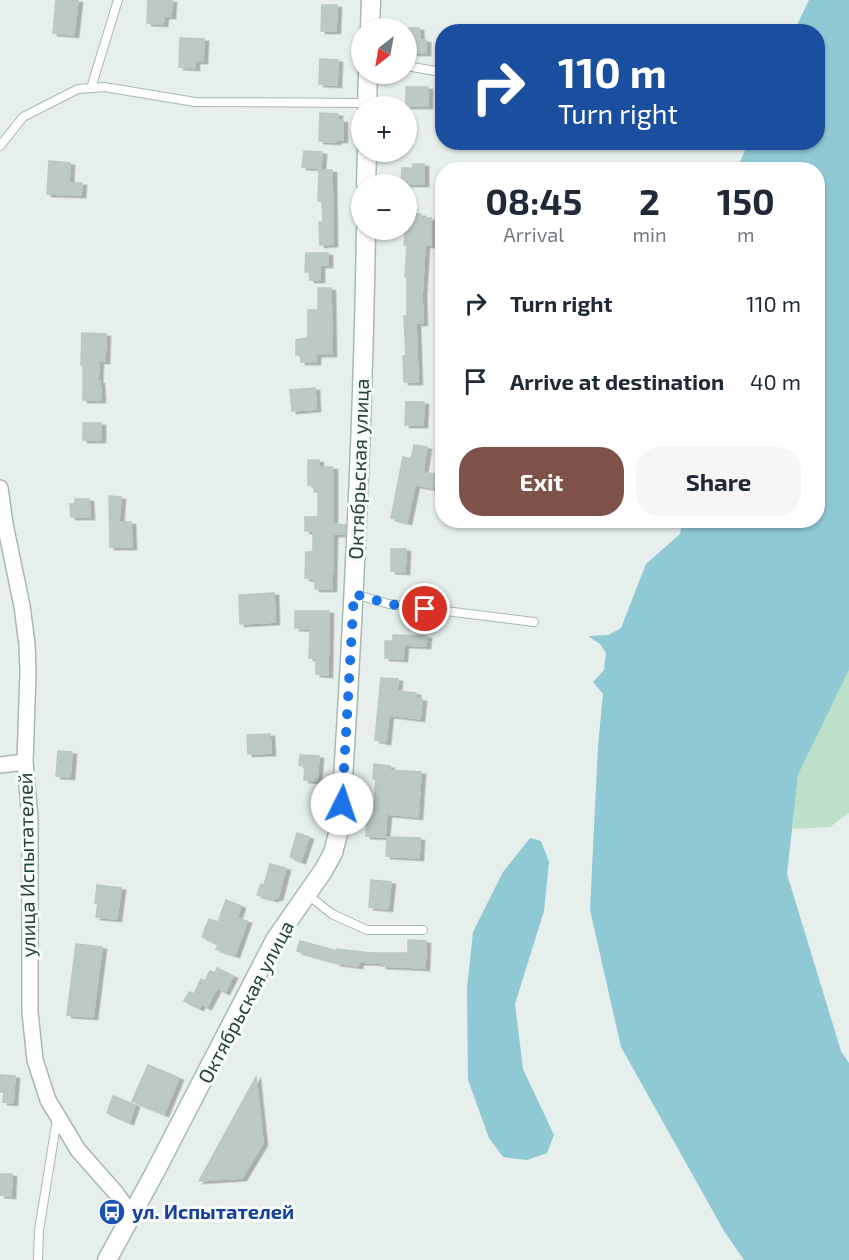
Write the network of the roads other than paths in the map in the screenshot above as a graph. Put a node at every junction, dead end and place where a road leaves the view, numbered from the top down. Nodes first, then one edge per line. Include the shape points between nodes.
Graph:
1 (118, 0) edge
2 (371, 0) edge
3 (370, 18) edge
4 (417, 68) edge
5 (435, 71) edge
6 (91, 88) junction
7 (351, 105) edge
8 (0, 146) edge
9 (366, 240) edge
10 (0, 488) edge
11 (354, 594) junction
12 (534, 622) dead end
13 (25, 762) junction
14 (0, 765) edge
15 (307, 894) junction
16 (423, 930) dead end
17 (57, 1115) junction
18 (131, 1214) junction
19 (38, 1260) edge
20 (106, 1260) edge

1 - 6 lane
2 - 3 street
4 - 5 lane
6 - 7 lane via 195,102
6 - 8 lane via 78,89 23,117
9 - 11 street, Октябрьская улица
10 - 13 street, улица Испытателей via 27,644
11 - 12 lane via 389,604
11 - 15 street, Октябрьская улица via 340,826 333,853
13 - 14 street
13 - 17 street, улица Испытателей via 30,819 30,1012 35,1060
15 - 16 lane via 332,914 367,930
15 - 18 street, Октябрьская улица via 276,940
17 - 18 street, улица Испытателей via 78,1150
17 - 19 lane
18 - 20 street, Октябрьская улица

